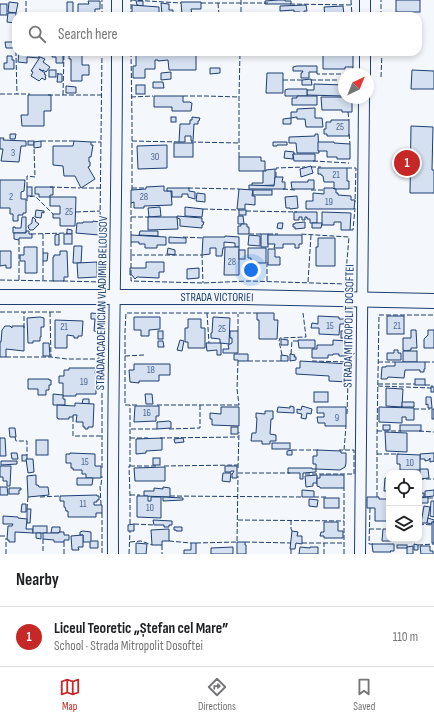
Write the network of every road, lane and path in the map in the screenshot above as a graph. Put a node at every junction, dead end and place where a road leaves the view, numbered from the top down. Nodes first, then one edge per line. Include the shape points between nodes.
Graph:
1 (117, 0) edge
2 (366, 0) edge
3 (117, 12) edge
4 (365, 12) edge
5 (117, 56) edge
6 (365, 56) edge
7 (365, 68) edge
8 (364, 104) edge
9 (0, 297) edge
10 (115, 298) junction
11 (362, 299) junction
12 (434, 301) edge
13 (113, 554) edge
14 (360, 554) edge

1 - 3 street
2 - 4 street
5 - 10 street, STRADA ACADEMICIAN VLADIMIR BELOUSOV
6 - 7 street
8 - 11 street, STRADA MITROPOLIT DOSOFTEI
9 - 10 street, STRADA VICTORIEI
10 - 11 street, STRADA VICTORIEI
10 - 13 street, STRADA ACADEMICIAN VLADIMIR BELOUSOV
11 - 12 street, STRADA VICTORIEI
11 - 14 street, STRADA MITROPOLIT DOSOFTEI

